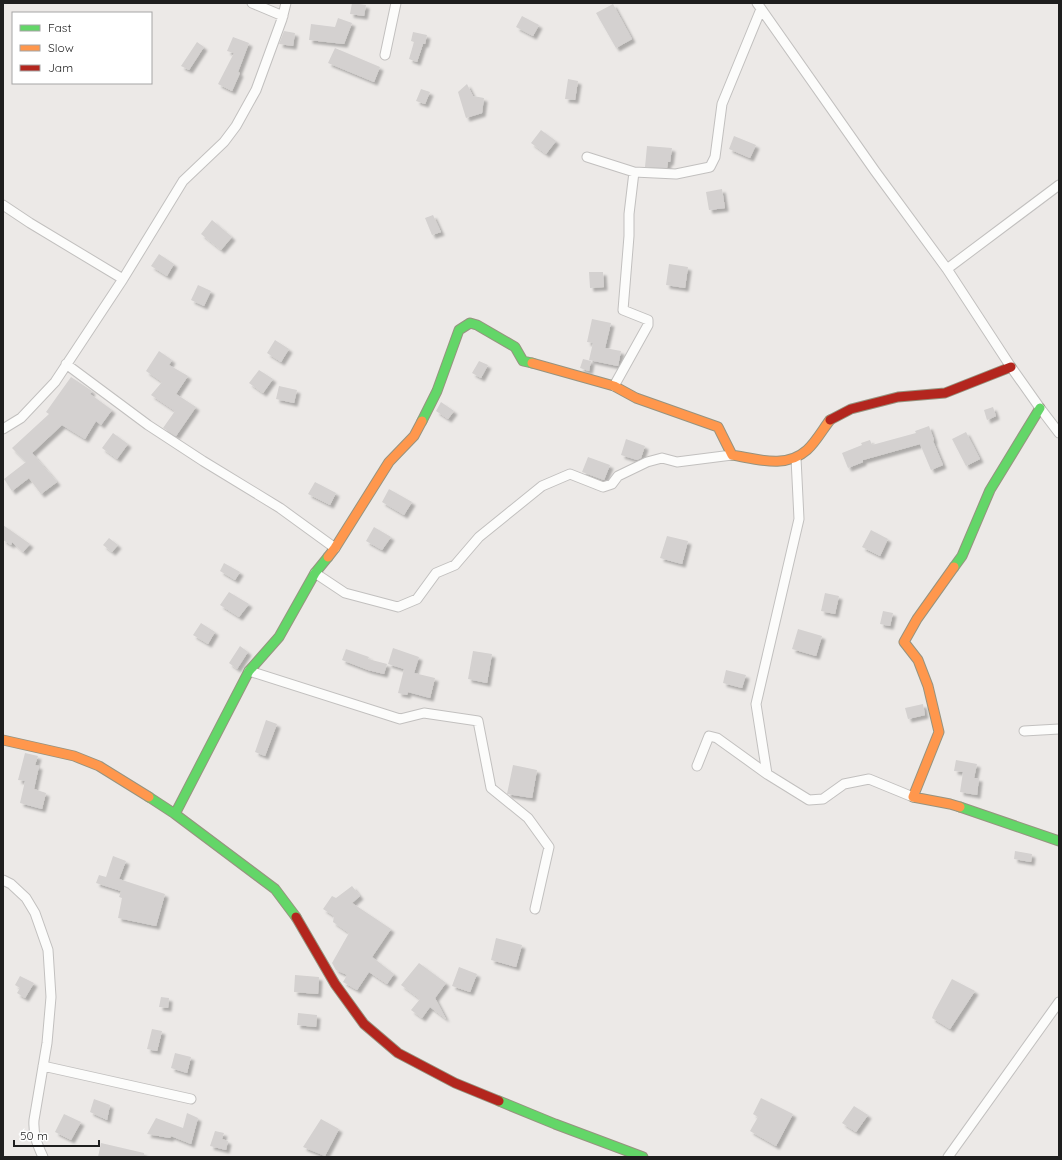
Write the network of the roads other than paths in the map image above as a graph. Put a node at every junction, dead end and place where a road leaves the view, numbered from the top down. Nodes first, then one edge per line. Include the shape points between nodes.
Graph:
1 (252, 3) edge
2 (286, 3) edge
3 (396, 3) edge
4 (759, 6) edge
5 (283, 16) junction
6 (385, 55) dead end
7 (587, 157) dead end
8 (634, 172) junction
9 (1059, 185) edge
10 (3, 205) edge
11 (947, 269) junction
12 (123, 279) junction
13 (66, 364) junction
14 (1011, 367) junction
15 (614, 386) junction
16 (1040, 408) junction
17 (3, 429) edge
18 (1059, 432) edge
19 (732, 455) junction
20 (796, 458) junction
21 (335, 548) junction
22 (315, 573) junction
23 (249, 671) junction
24 (1059, 729) edge
25 (1024, 731) dead end
26 (3, 740) edge
27 (697, 766) dead end
28 (767, 774) junction
29 (913, 797) junction
30 (175, 814) junction
31 (1059, 841) edge
32 (3, 880) edge
33 (535, 909) dead end
34 (1059, 1002) edge
35 (43, 1066) junction
36 (191, 1099) dead end
37 (43, 1157) edge
38 (642, 1157) edge
39 (948, 1157) edge

1 - 5 street
2 - 5 street
3 - 6 street
4 - 8 street via 722,104 715,157 710,167 676,174
4 - 11 street
5 - 12 street via 256,90 236,126 224,142 184,181
7 - 8 street
8 - 15 street via 628,214 629,236 623,310 648,320 648,325
9 - 11 street
10 - 12 street
11 - 14 street
12 - 13 street
13 - 17 street via 55,382 21,418
13 - 21 street via 148,424 280,508
14 - 16 street
14 - 20 street via 944,393 898,397 851,409 830,419 808,449
15 - 19 street via 636,398 718,427
15 - 21 street via 523,361 515,347 470,323 459,330 437,391 414,436 388,462
16 - 18 street
16 - 29 street via 990,490 962,556 917,619 904,642 918,660 926,679 939,732
19 - 20 street via 769,461
19 - 22 street via 677,462 662,458 618,476 612,484 603,488 570,474 542,486 479,537 455,565 436,573 417,599 398,607 344,593
20 - 28 street via 799,519 756,704
21 - 22 street
22 - 23 street via 279,637
23 - 30 street
23 - 33 street via 400,719 424,713 478,721 491,788 528,818 549,846
24 - 25 street
26 - 30 street via 74,756 100,766
27 - 28 street via 709,736 717,738
28 - 29 street via 809,800 823,799 844,784 869,779
29 - 31 street via 950,804
30 - 38 street via 275,889 297,918 335,984 364,1024 398,1053 455,1082
32 - 35 street via 26,898 35,912 48,950 51,997 48,1043
34 - 39 street
35 - 36 street
35 - 37 street via 33,1130

